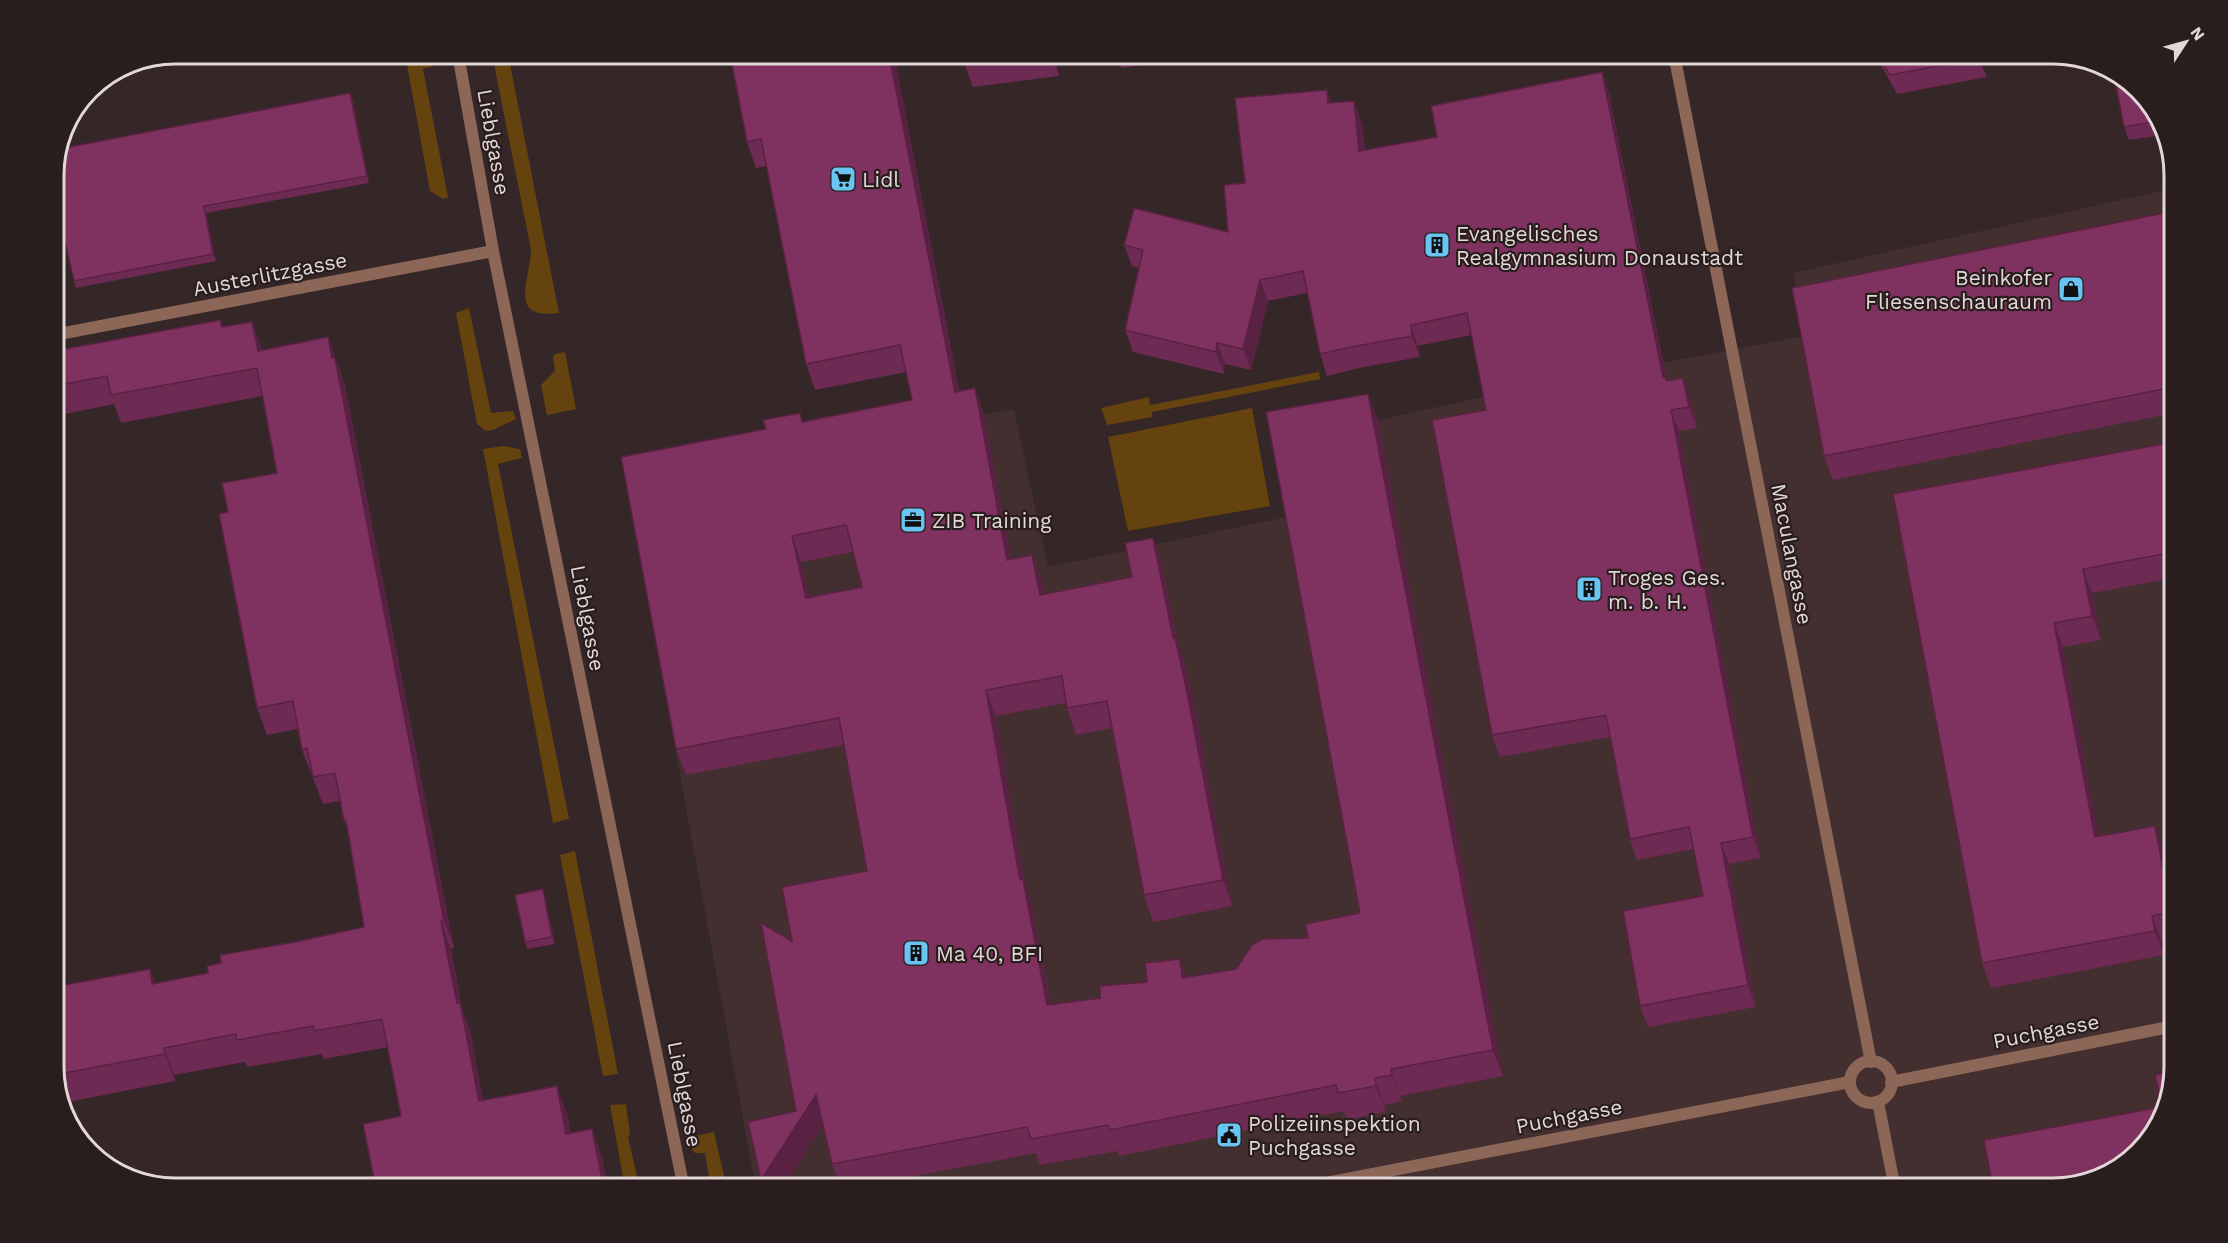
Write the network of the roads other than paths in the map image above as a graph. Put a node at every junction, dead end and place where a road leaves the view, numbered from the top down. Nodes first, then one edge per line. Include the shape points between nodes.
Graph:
1 (460, 64) edge
2 (1676, 64) edge
3 (493, 251) junction
4 (65, 333) edge
5 (2164, 1028) edge
6 (1871, 1062) junction
7 (1850, 1082) junction
8 (1891, 1082) junction
9 (1878, 1102) junction
10 (682, 1178) edge
11 (1352, 1178) edge
12 (1893, 1178) edge

1 - 3 street, Lieblgasse
2 - 6 street, Maculangasse
3 - 4 street, Austerlitzgasse
3 - 10 street, Lieblgasse
5 - 8 street, Puchgasse
6 - 7 street via 1857,1067
6 - 8 street via 1885,1068
7 - 9 street via 1862,1101
7 - 11 street, Puchgasse
8 - 9 street via 1890,1090
9 - 12 street

